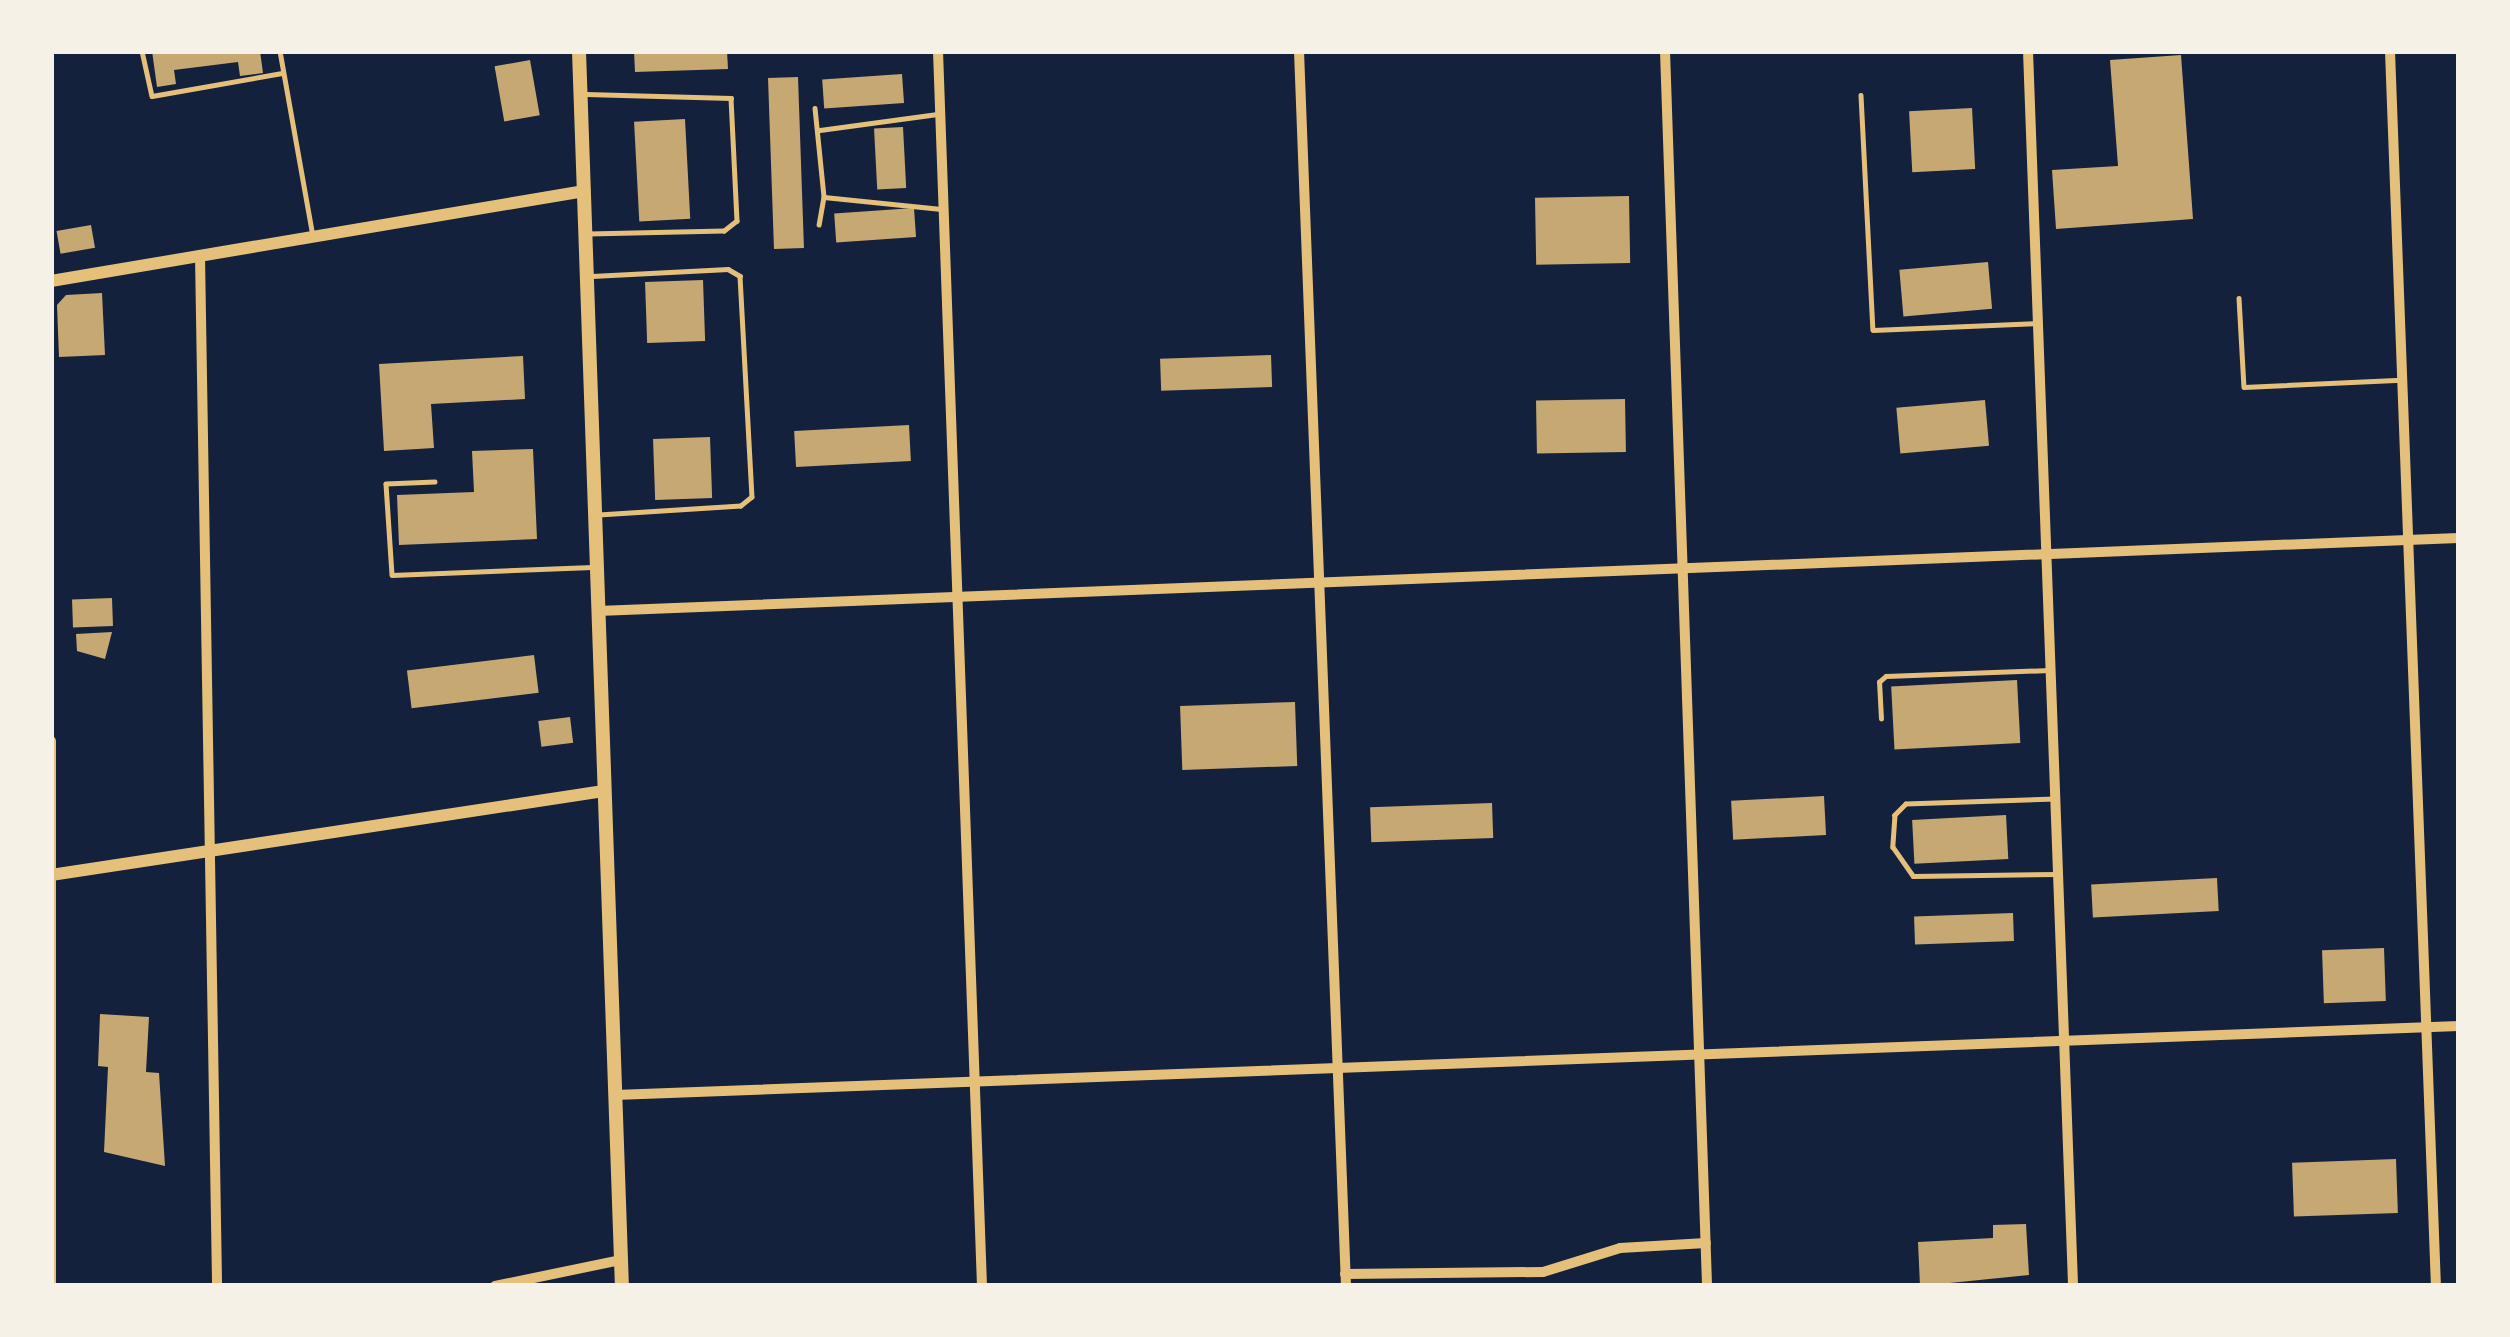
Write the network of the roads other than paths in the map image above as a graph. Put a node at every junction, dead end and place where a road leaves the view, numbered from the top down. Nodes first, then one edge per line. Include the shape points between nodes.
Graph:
1 (142, 51) edge
2 (280, 51) edge
3 (579, 51) edge
4 (938, 51) edge
5 (1299, 51) edge
6 (1664, 51) edge
7 (2028, 51) edge
8 (2390, 51) edge
9 (283, 73) junction
10 (580, 94) junction
11 (1861, 95) dead end
12 (815, 108) dead end
13 (940, 114) junction
14 (820, 130) junction
15 (584, 191) junction
16 (824, 197) junction
17 (943, 209) junction
18 (819, 226) dead end
19 (586, 234) junction
20 (313, 236) junction
21 (200, 256) junction
22 (586, 276) junction
23 (51, 280) edge
24 (2239, 298) dead end
25 (2037, 322) junction
26 (2402, 380) junction
27 (435, 482) dead end
28 (595, 515) junction
29 (2459, 538) edge
30 (2407, 540) junction
31 (2046, 554) junction
32 (597, 566) junction
33 (1681, 567) junction
34 (1319, 580) junction
35 (956, 591) junction
36 (598, 611) junction
37 (2050, 670) junction
38 (1881, 718) dead end
39 (51, 742) edge
40 (604, 791) junction
41 (2055, 800) junction
42 (210, 849) junction
43 (2058, 874) junction
44 (53, 875) edge
45 (2459, 1026) edge
46 (2427, 1027) junction
47 (2064, 1038) junction
48 (1701, 1052) junction
49 (1338, 1066) junction
50 (974, 1080) junction
51 (615, 1095) junction
52 (1706, 1243) junction
53 (621, 1260) junction
54 (1346, 1280) edge
55 (51, 1286) edge
56 (217, 1286) edge
57 (495, 1286) edge
58 (622, 1286) edge
59 (982, 1286) edge
60 (1708, 1286) edge
61 (2073, 1286) edge
62 (2436, 1286) edge

1 - 9 lane via 152,96
2 - 9 lane
3 - 10 main road
4 - 13 street
5 - 34 street
6 - 33 street
7 - 25 street
8 - 26 street
9 - 20 lane
10 - 15 main road
10 - 19 lane via 732,102 731,227
11 - 25 lane via 1873,330
12 - 14 lane
13 - 14 lane
13 - 17 street
14 - 16 lane
15 - 19 main road
15 - 20 street
16 - 17 lane
16 - 18 lane
17 - 35 street
19 - 22 main road
20 - 21 street
21 - 23 street
21 - 42 street
22 - 28 main road
22 - 28 lane via 728,269 740,276 752,497 744,506
24 - 26 lane via 2243,387
25 - 31 street
26 - 30 street
27 - 32 lane via 386,484 392,574
28 - 32 main road
29 - 30 street
30 - 31 street
30 - 46 street
31 - 33 street
31 - 37 street
32 - 36 main road
33 - 34 street
33 - 48 street
34 - 35 street
34 - 49 street
35 - 36 street
35 - 50 street
36 - 40 main road
37 - 38 lane via 1886,676 1879,682
37 - 41 street
39 - 44 street
40 - 42 street
40 - 51 main road
41 - 43 street
41 - 43 lane via 1906,804 1895,815 1893,847 1913,876
42 - 44 street
42 - 56 street
43 - 47 street
44 - 55 street
45 - 46 street
46 - 47 street
46 - 62 street
47 - 48 street
47 - 61 street
48 - 49 street
48 - 52 street
49 - 50 street
49 - 54 street
50 - 51 street
50 - 59 street
51 - 53 main road
52 - 54 street via 1620,1248 1543,1272
52 - 60 street
53 - 57 street
53 - 58 main road

